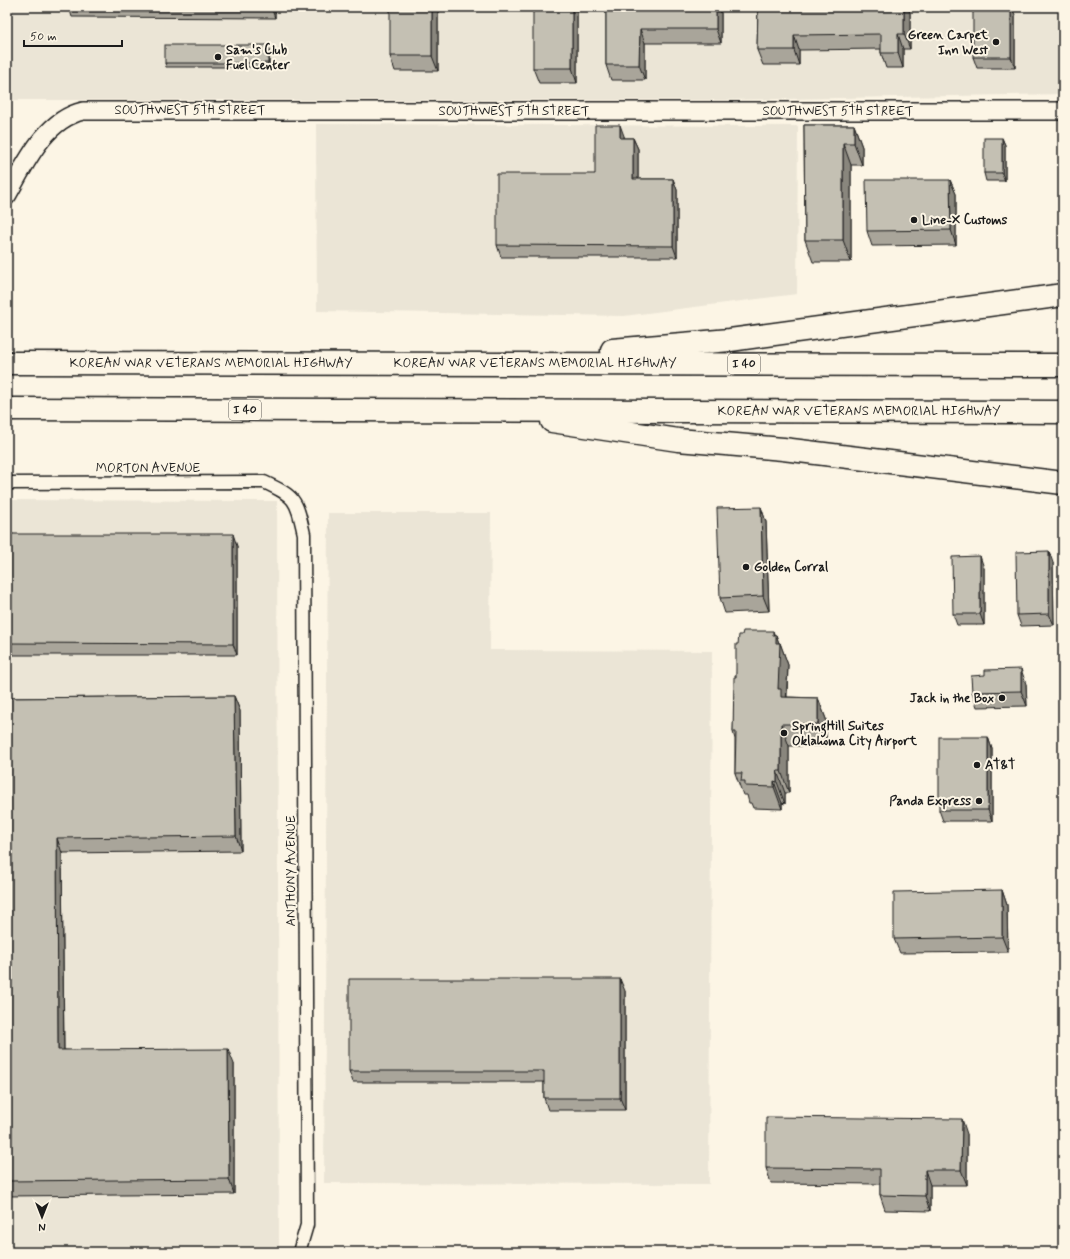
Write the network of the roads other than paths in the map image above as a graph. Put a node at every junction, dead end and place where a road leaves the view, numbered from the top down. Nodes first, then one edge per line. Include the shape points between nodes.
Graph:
1 (1063, 111) edge
2 (7, 196) edge
3 (1063, 295) edge
4 (7, 363) edge
5 (441, 363) junction
6 (1055, 365) edge
7 (7, 409) edge
8 (484, 410) junction
9 (1055, 412) edge
10 (7, 483) edge
11 (1063, 483) edge
12 (287, 493) joint
13 (299, 1252) edge

1 - 2 street, SOUTHWEST 5TH STREET via 83,111 62,120 46,134
3 - 5 highway via 708,343
4 - 5 highway, KOREAN WAR VETERANS MEMORIAL HIGHWAY / I 40
5 - 6 highway, KOREAN WAR VETERANS MEMORIAL HIGHWAY / I 40
7 - 8 highway, KOREAN WAR VETERANS MEMORIAL HIGHWAY / I 40
8 - 9 highway, KOREAN WAR VETERANS MEMORIAL HIGHWAY / I 40
8 - 11 highway via 678,440 783,449
10 - 12 street, MORTON AVENUE via 264,482
12 - 13 street, ANTHONY AVENUE via 298,506 304,534 307,1225

